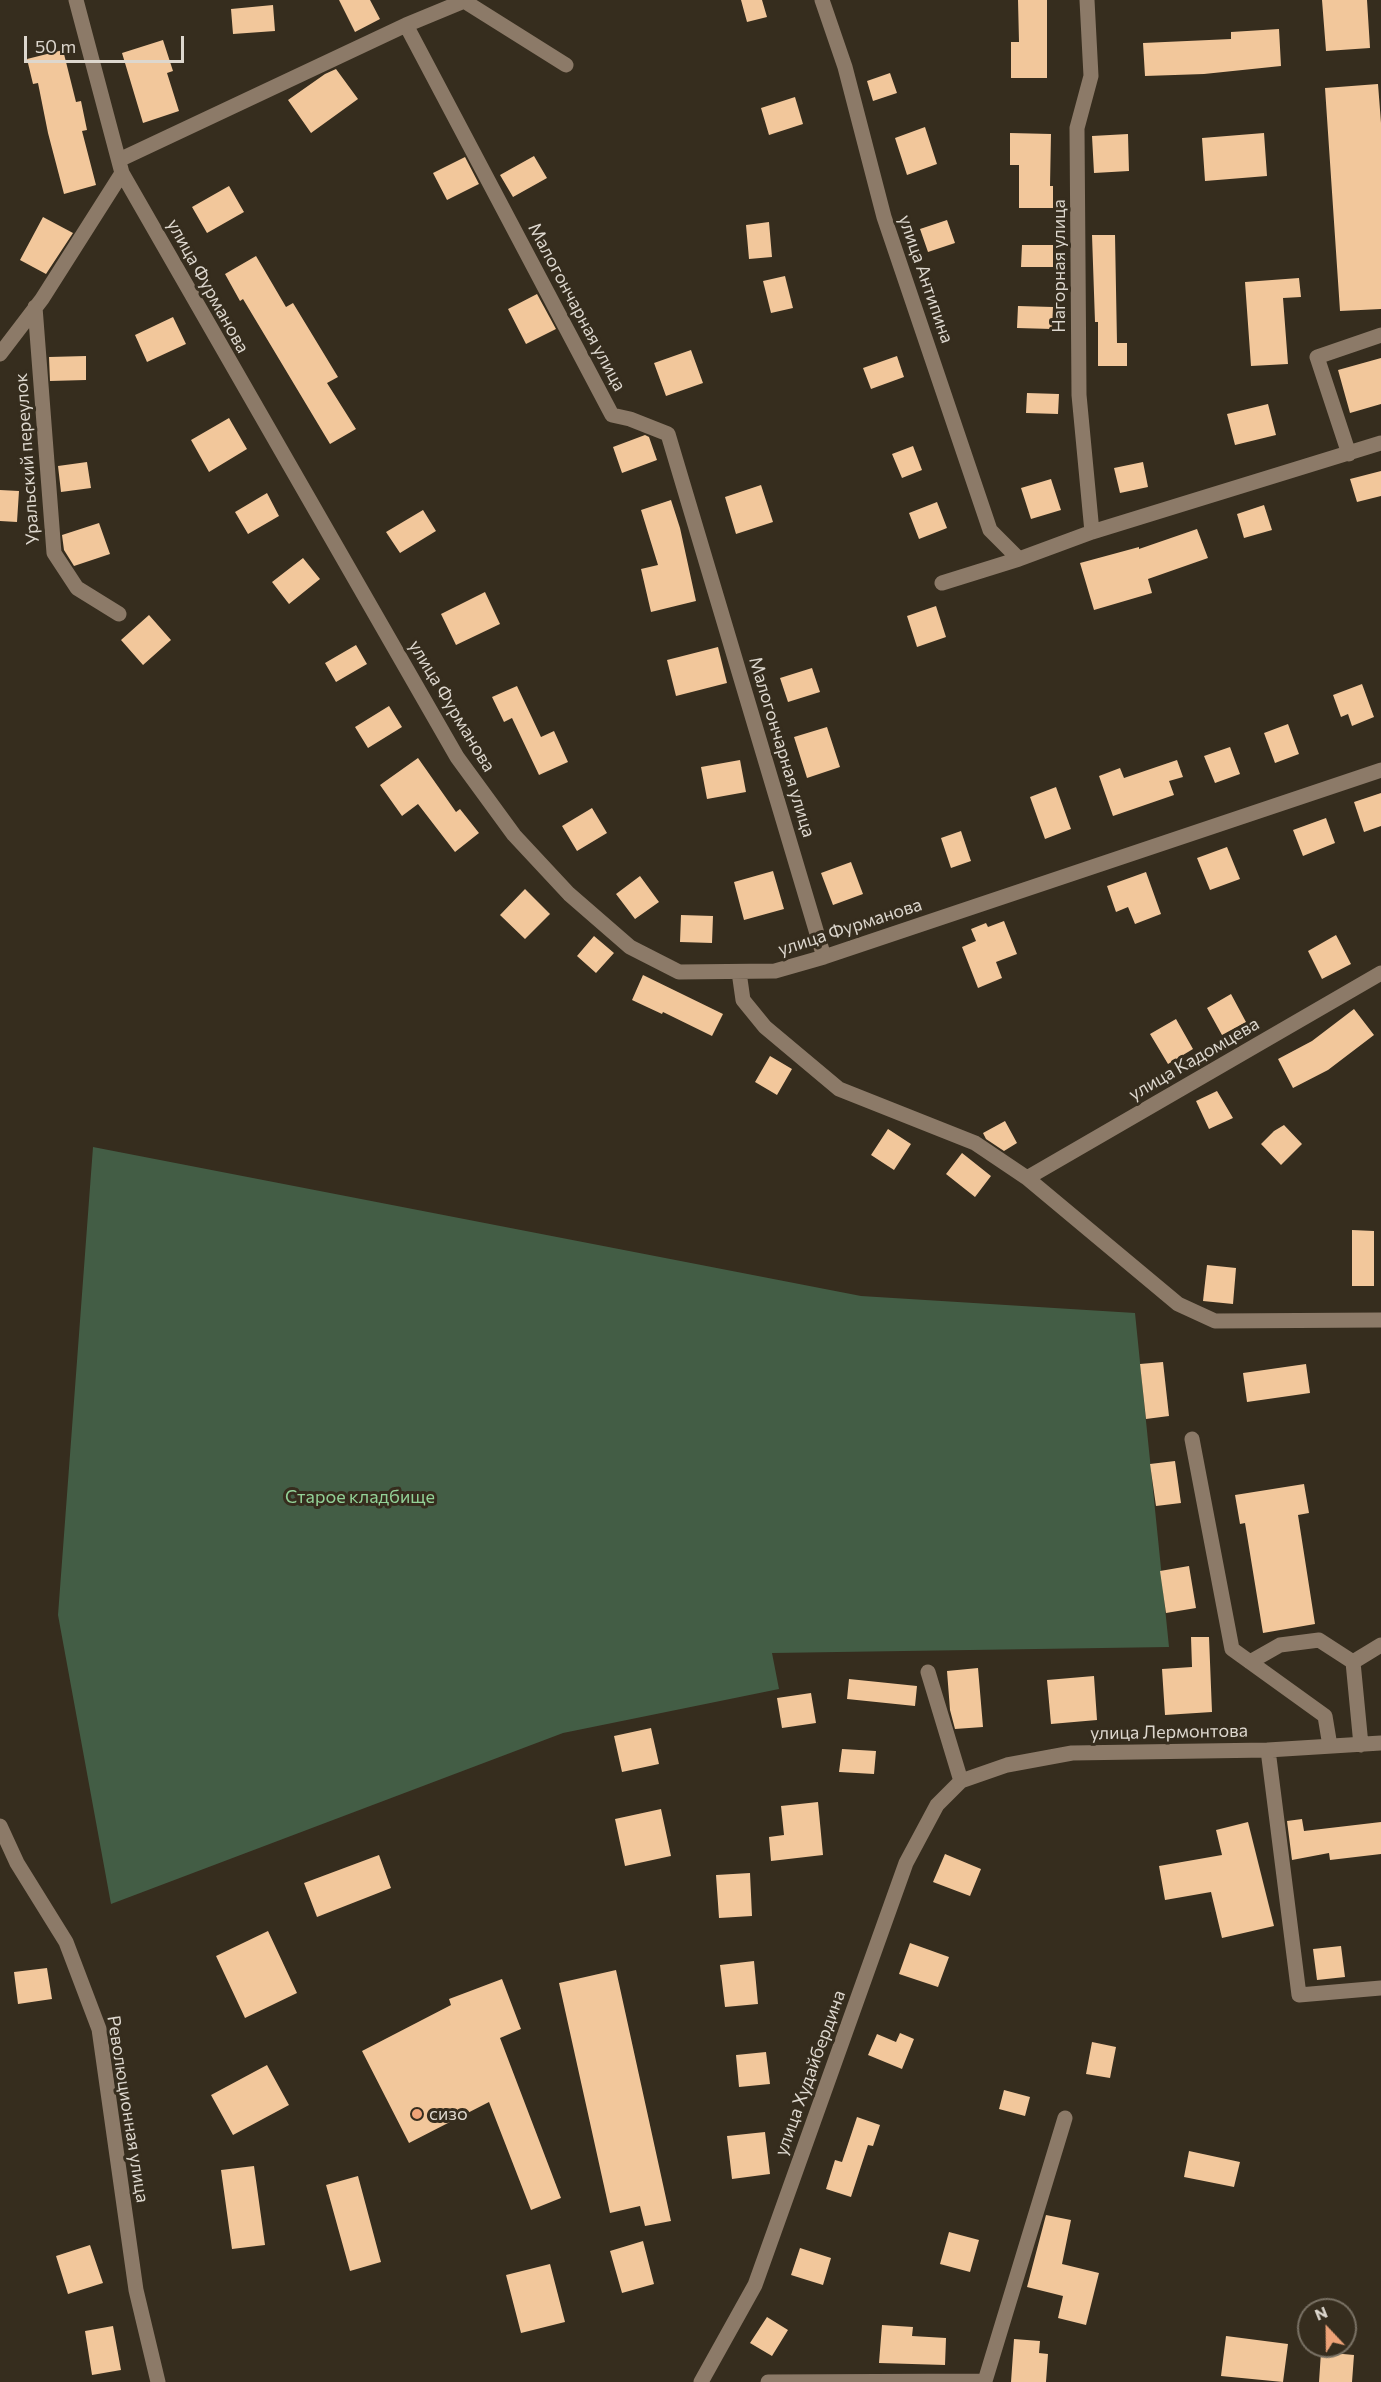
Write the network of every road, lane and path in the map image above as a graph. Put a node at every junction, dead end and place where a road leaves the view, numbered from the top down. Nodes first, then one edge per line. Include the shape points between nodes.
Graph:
1 (76, 0) edge
2 (822, 0) edge
3 (1087, 0) edge
4 (406, 25) junction
5 (566, 65) dead end
6 (120, 166) junction
7 (35, 307) junction
8 (1381, 335) edge
9 (0, 354) edge
10 (1381, 443) edge
11 (1349, 454) junction
12 (1092, 532) junction
13 (1019, 559) junction
14 (942, 582) dead end
15 (119, 614) dead end
16 (1381, 770) edge
17 (824, 957) junction
18 (739, 972) junction
19 (1381, 973) edge
20 (1027, 1178) junction
21 (1381, 1320) edge
22 (1192, 1439) dead end
23 (1381, 1645) edge
24 (1250, 1662) junction
25 (1353, 1662) junction
26 (928, 1672) dead end
27 (1381, 1743) edge
28 (1361, 1745) junction
29 (1330, 1746) junction
30 (1268, 1750) junction
31 (961, 1781) junction
32 (0, 1826) edge
33 (1381, 1988) edge
34 (1065, 2118) dead end
35 (158, 2382) edge
36 (701, 2382) edge
37 (768, 2382) edge

1 - 6 street, улица Фурманова
2 - 13 street, улица Антипина via 845,67 884,217 990,530
3 - 12 street, Нагорная улица via 1091,76 1077,128 1079,372
4 - 5 street via 464,1
4 - 6 street
4 - 17 street, Малогончарная улица via 612,415 668,434
6 - 7 street
6 - 18 street, улица Фурманова via 457,757 514,835 569,894 630,947 679,972
7 - 9 street
7 - 15 street, Уральский переулок via 54,553 77,588
8 - 11 street via 1317,357
10 - 11 street
11 - 12 street
12 - 13 street
13 - 14 street
16 - 17 street, улица Фурманова
17 - 18 street, улица Фурманова via 775,971
18 - 20 street via 743,1000 765,1027 839,1089 975,1143
19 - 20 street, улица Кадомцева
20 - 21 street via 1178,1304 1215,1321
22 - 24 street via 1232,1649
23 - 25 street
24 - 25 street via 1280,1645 1319,1640
24 - 29 street via 1325,1716
25 - 28 street
26 - 31 street
27 - 28 street, улица Лермонтова
28 - 29 street, улица Лермонтова
29 - 30 street, улица Лермонтова
30 - 31 street, улица Лермонтова via 1072,1753 1006,1766
30 - 33 street via 1299,1995
31 - 36 street, улица Худайбердина via 937,1805 906,1863 755,2285
32 - 35 street, Революционная улица via 66,1942 99,2029 136,2290
34 - 37 street via 985,2381

